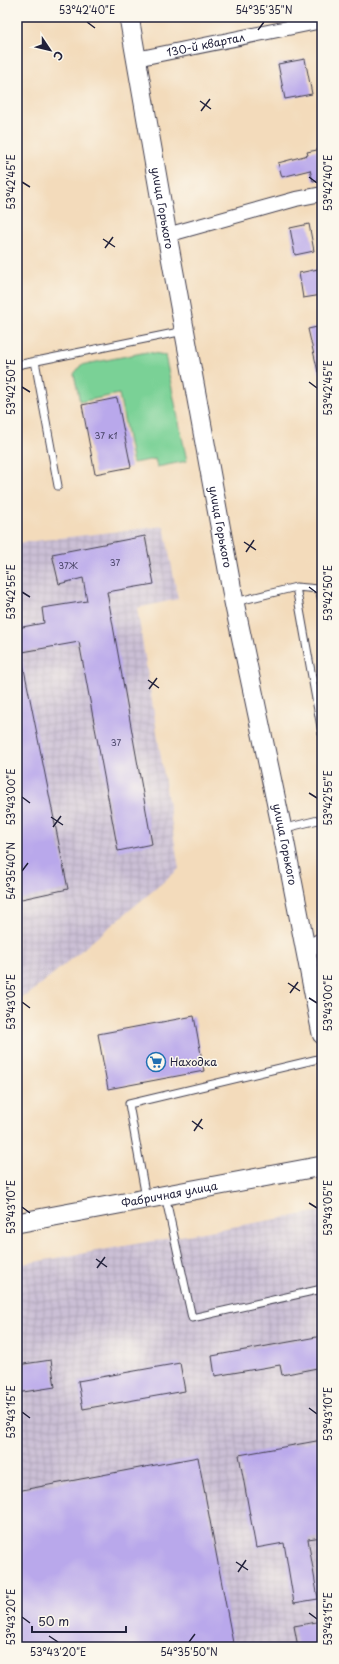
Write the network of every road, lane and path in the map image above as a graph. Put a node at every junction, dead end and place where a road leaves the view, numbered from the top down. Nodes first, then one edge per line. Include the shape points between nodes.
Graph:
1 (129, 17) edge
2 (322, 21) edge
3 (136, 59) junction
4 (322, 194) edge
5 (167, 235) junction
6 (185, 331) junction
7 (35, 362) junction
8 (17, 365) edge
9 (58, 486) dead end
10 (296, 587) junction
11 (322, 601) edge
12 (234, 602) junction
13 (322, 733) edge
14 (322, 819) edge
15 (282, 829) junction
16 (314, 946) edge
17 (322, 1034) edge
18 (322, 1058) edge
19 (322, 1166) edge
20 (165, 1195) junction
21 (146, 1199) junction
22 (17, 1223) edge
23 (322, 1289) edge

1 - 3 main road, улица Горького
2 - 3 street, 130-й квартал
3 - 5 main road, улица Горького
4 - 5 street
5 - 6 main road, улица Горького
6 - 7 lane
6 - 12 main road, улица Горького
7 - 8 lane
7 - 9 lane
10 - 11 lane via 319,589
10 - 12 lane
10 - 13 lane
12 - 15 main road, улица Горького
14 - 15 lane
15 - 16 main road, улица Горького
16 - 17 main road, улица Горького
18 - 21 lane via 129,1104
19 - 20 main road, Фабричная улица
20 - 21 main road, Фабричная улица
20 - 23 lane via 192,1318
21 - 22 main road, Фабричная улица

